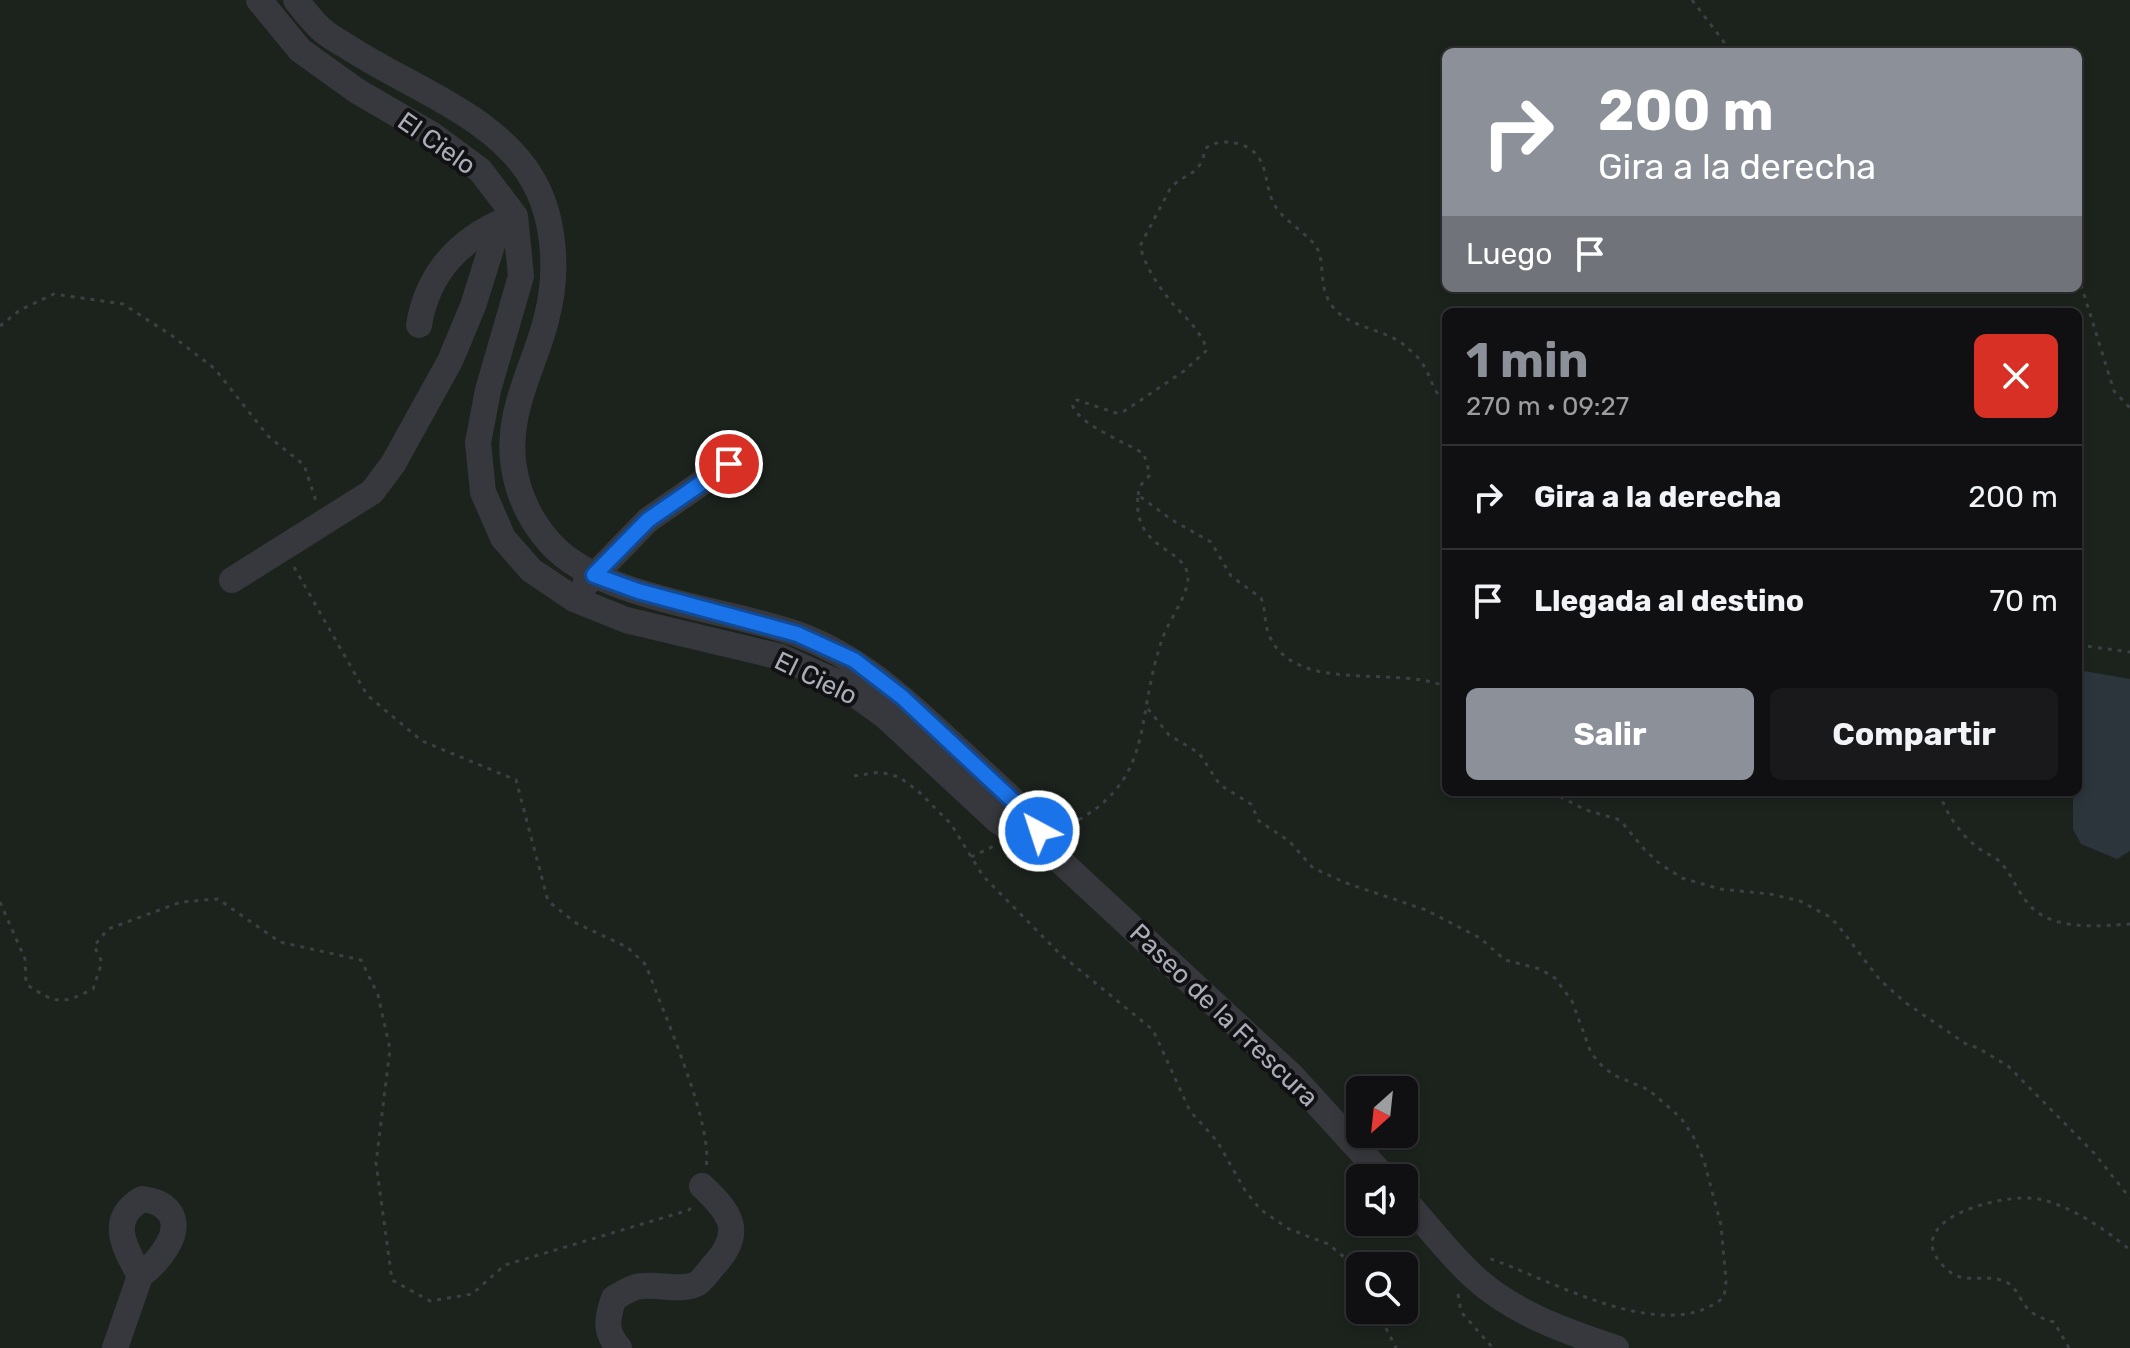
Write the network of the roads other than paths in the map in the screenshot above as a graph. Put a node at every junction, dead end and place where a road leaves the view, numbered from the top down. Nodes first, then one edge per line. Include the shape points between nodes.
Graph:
1 (259, 0) edge
2 (296, 0) edge
3 (543, 204) junction
4 (507, 220) junction
5 (488, 266) junction
6 (439, 272) junction
7 (419, 325) dead end
8 (729, 464) dead end
9 (594, 575) junction
10 (232, 580) dead end
11 (574, 599) junction
12 (1057, 858) junction
13 (1372, 1164) edge
14 (702, 1186) road end
15 (1418, 1214) edge
16 (140, 1276) dead end
17 (115, 1348) edge
18 (619, 1348) edge
19 (1616, 1348) edge

1 - 4 street, El Cielo via 300,50 480,170
2 - 3 street, El Cielo via 322,30 506,145
3 - 4 street
3 - 9 street, El Cielo via 553,267 547,318 515,419 516,481 529,514 553,546
4 - 5 street
4 - 6 street via 475,234
4 - 11 street, El Cielo via 521,276 478,443 483,492 503,538 531,570
5 - 6 street
5 - 10 street via 450,361 372,492
6 - 7 street via 422,304
8 - 9 street via 648,520
9 - 11 street
9 - 12 street, El Cielo via 797,634 854,660 902,697 1026,813
11 - 12 street, El Cielo via 626,620 781,657 841,684 885,716 998,821
12 - 13 street, Paseo de la Frescura via 1292,1076
14 - 18 street via 724,1206 732,1236 729,1248 698,1283 634,1287 614,1298 606,1322
15 - 19 street via 1475,1278 1510,1304 1574,1335
16 - 17 street

